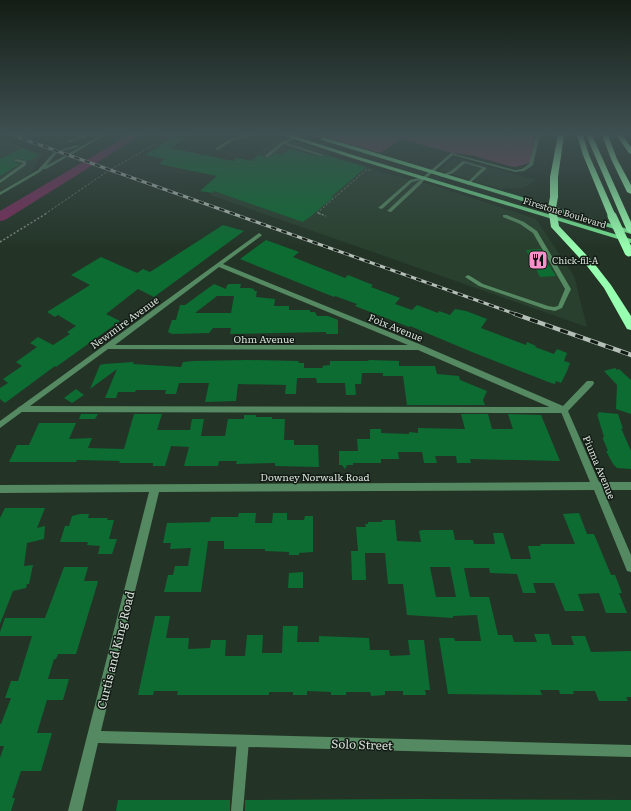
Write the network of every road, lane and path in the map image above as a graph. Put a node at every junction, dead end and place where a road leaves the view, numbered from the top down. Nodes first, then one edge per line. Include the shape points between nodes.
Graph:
1 (13, 173) edge
2 (36, 173) edge
3 (105, 173) edge
4 (363, 173) edge
5 (407, 173) edge
6 (430, 173) edge
7 (433, 173) edge
8 (450, 173) edge
9 (480, 173) edge
10 (555, 173) edge
11 (594, 173) edge
12 (606, 173) edge
13 (608, 173) edge
14 (621, 173) edge
15 (442, 176) junction
16 (424, 178) junction
17 (0, 182) edge
18 (468, 184) junction
19 (631, 192) edge
20 (0, 194) edge
21 (380, 208) dead end
22 (389, 211) dead end
23 (552, 213) junction
24 (326, 216) dead end
25 (505, 216) dead end
26 (628, 220) edge
27 (631, 232) edge
28 (259, 235) dead end
29 (631, 241) edge
30 (0, 242) edge
31 (630, 254) edge
32 (219, 265) junction
33 (468, 277) dead end
34 (631, 327) edge
35 (107, 347) junction
36 (421, 348) junction
37 (590, 383) dead end
38 (21, 409) junction
39 (564, 410) junction
40 (0, 425) edge
41 (596, 486) junction
42 (631, 486) edge
43 (155, 488) junction
44 (0, 489) edge
45 (631, 567) edge
46 (93, 737) junction
47 (243, 741) junction
48 (631, 751) edge
49 (75, 811) edge
50 (237, 811) edge

1 - 17 lane
2 - 20 lane
3 - 30 path via 62,204
4 - 24 path via 317,213
5 - 16 main road, Firestone Boulevard
6 - 16 lane
7 - 15 main road, Firestone Boulevard
8 - 15 lane
9 - 18 lane
10 - 23 highway
11 - 31 highway, bridge
12 - 26 highway
13 - 26 highway
14 - 19 highway
15 - 18 main road, Firestone Boulevard
16 - 21 lane via 411,181
16 - 22 lane
16 - 23 main road, Firestone Boulevard
18 - 23 main road, Firestone Boulevard
23 - 27 main road, Firestone Boulevard
23 - 29 main road, Firestone Boulevard
23 - 34 highway via 555,226 608,287
25 - 33 lane via 527,226 538,236 568,289 560,307 547,308 481,286
26 - 27 highway
28 - 32 street, Newmire Avenue
32 - 35 street, Newmire Avenue
32 - 36 street, Foix Avenue
35 - 36 street, Ohm Avenue
35 - 38 street, Newmire Avenue
36 - 39 street, Foix Avenue
37 - 39 street
38 - 39 lane
38 - 40 street, Newmire Avenue
39 - 41 street, Piuma Avenue
41 - 42 street, Downey Norwalk Road
41 - 43 street, Downey Norwalk Road
41 - 45 street, Piuma Avenue
43 - 44 street, Downey Norwalk Road
43 - 46 street, Curtis and King Road
46 - 47 street, Solo Street
46 - 49 street, Curtis and King Road
47 - 48 street, Solo Street
47 - 50 lane

